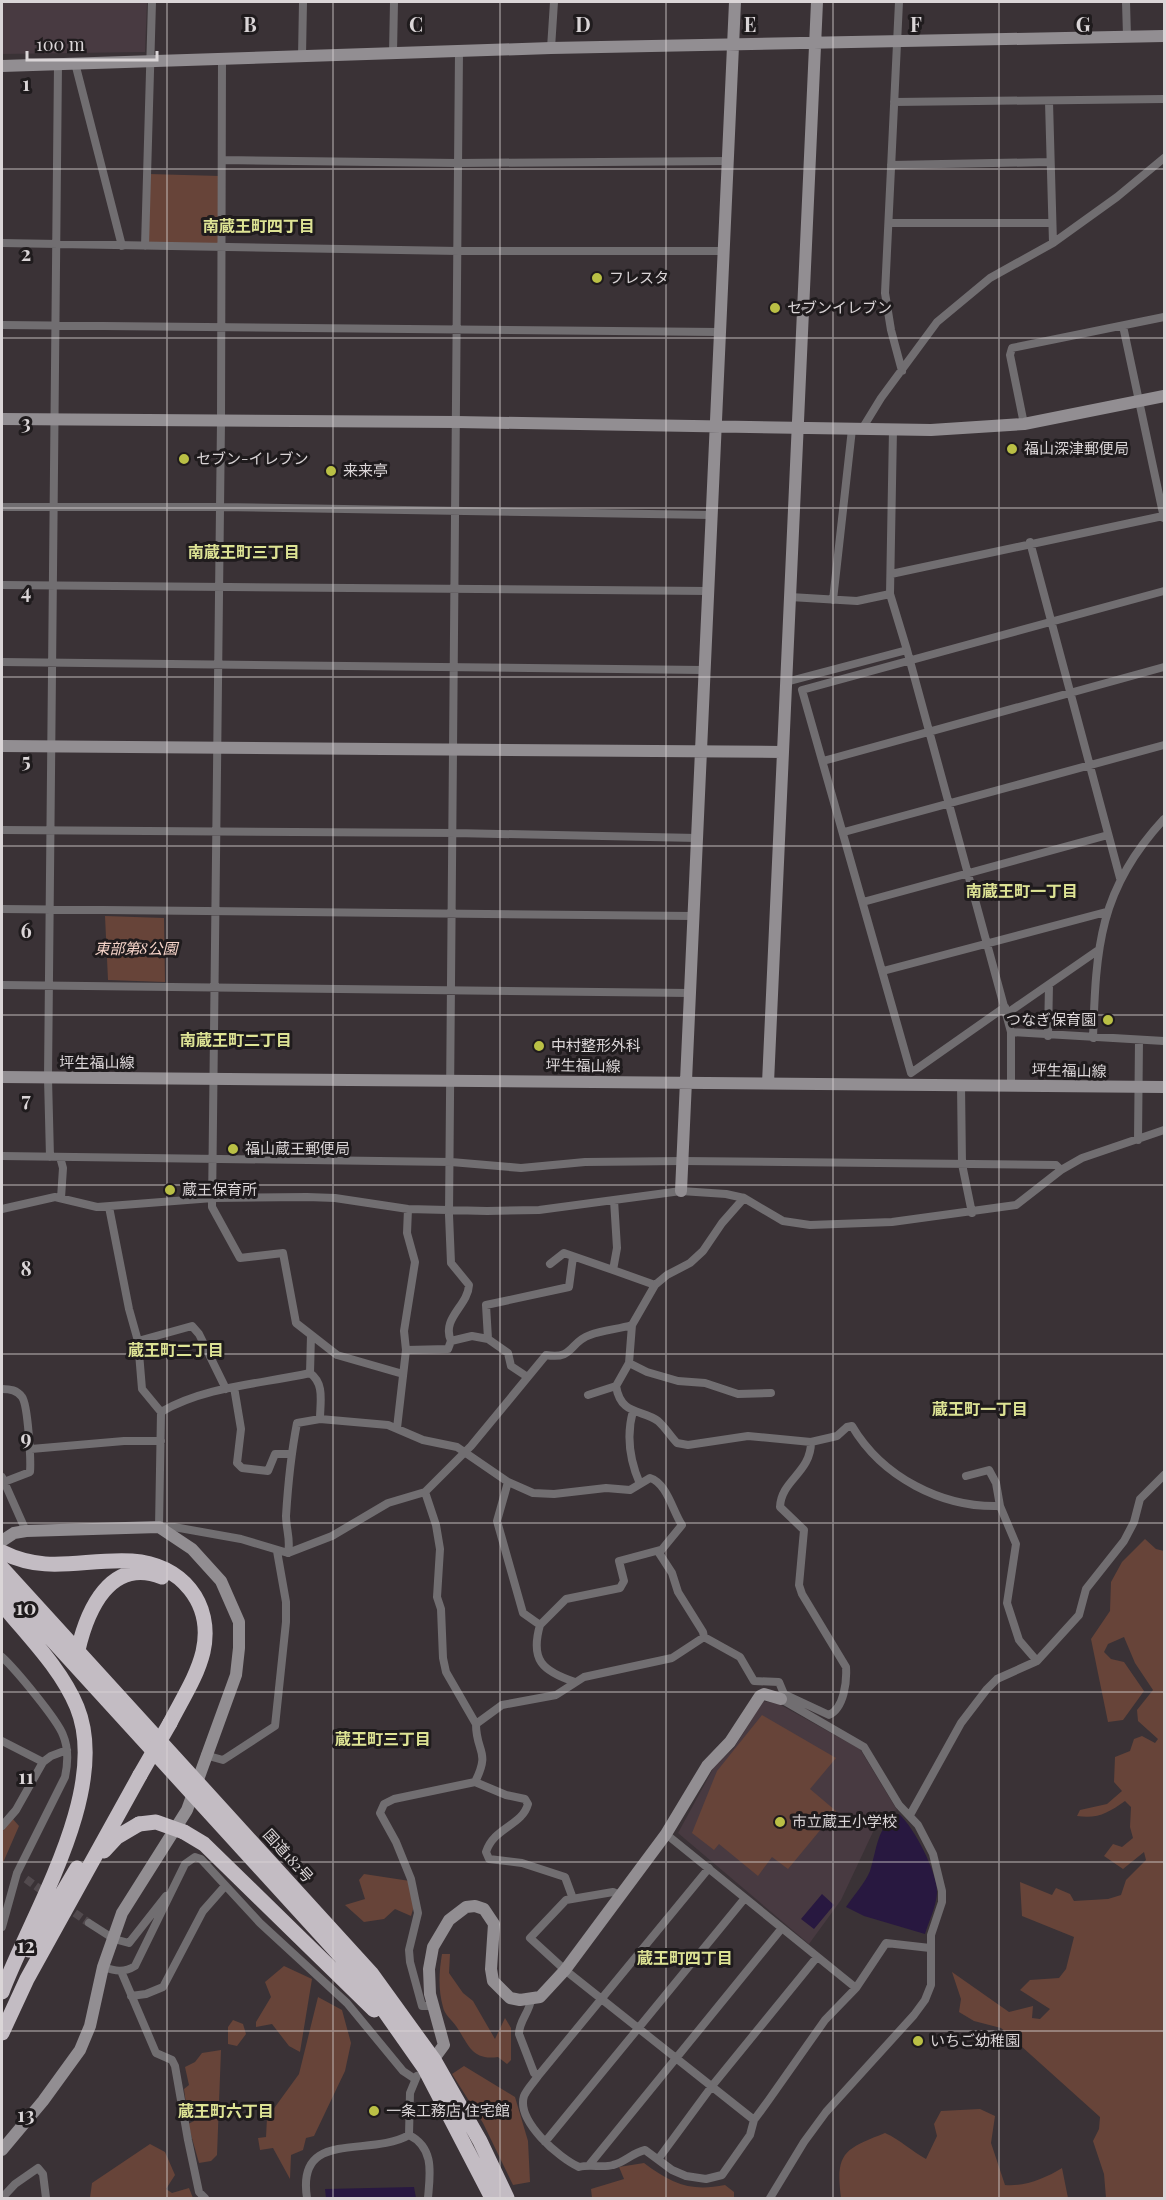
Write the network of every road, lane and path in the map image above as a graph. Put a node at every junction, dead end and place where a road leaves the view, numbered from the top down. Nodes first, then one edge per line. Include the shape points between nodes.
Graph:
1 (152, 2) edge
2 (303, 2) edge
3 (394, 2) edge
4 (554, 2) edge
5 (735, 2) edge
6 (817, 2) edge
7 (899, 2) edge
8 (1126, 2) edge
9 (1127, 36) junction
10 (1164, 36) edge
11 (897, 41) junction
12 (815, 42) junction
13 (733, 44) junction
14 (551, 48) junction
15 (459, 52) junction
16 (393, 54) junction
17 (302, 56) junction
18 (222, 59) junction
19 (149, 61) junction
20 (75, 63) junction
21 (58, 64) junction
22 (2, 66) edge
23 (1164, 99) edge
24 (894, 102) junction
25 (1049, 102) junction
26 (1164, 158) edge
27 (222, 159) junction
28 (727, 161) junction
29 (1050, 162) junction
30 (458, 163) junction
31 (891, 165) junction
32 (889, 223) junction
33 (1051, 223) junction
34 (2, 243) edge
35 (1053, 243) junction
36 (55, 245) junction
37 (122, 246) junction
38 (145, 246) junction
39 (222, 247) junction
40 (458, 251) junction
41 (723, 251) junction
42 (1164, 317) edge
43 (2, 325) edge
44 (56, 326) junction
45 (1123, 326) junction
46 (221, 327) junction
47 (456, 330) junction
48 (719, 332) junction
49 (902, 371) junction
50 (1164, 396) edge
51 (1140, 401) junction
52 (2, 419) edge
53 (55, 419) junction
54 (221, 421) junction
55 (457, 422) junction
56 (1024, 424) junction
57 (714, 426) junction
58 (797, 429) junction
59 (857, 429) junction
60 (893, 429) junction
61 (1160, 480) edge
62 (2, 507) edge
63 (56, 507) junction
64 (220, 507) junction
65 (456, 510) junction
66 (711, 514) junction
67 (1164, 517) edge
68 (1030, 542) junction
69 (891, 573) junction
70 (2, 585) edge
71 (54, 586) junction
72 (219, 587) junction
73 (455, 588) junction
74 (708, 591) junction
75 (1164, 591) edge
76 (890, 594) junction
77 (790, 597) junction
78 (833, 600) junction
79 (1052, 620) junction
80 (907, 650) junction
81 (910, 659) junction
82 (2, 662) edge
83 (52, 662) junction
84 (218, 665) junction
85 (454, 666) junction
86 (1164, 668) edge
87 (703, 670) junction
88 (786, 682) junction
89 (1071, 693) junction
90 (931, 731) junction
91 (1164, 745) edge
92 (2, 746) edge
93 (51, 747) junction
94 (217, 749) junction
95 (455, 751) junction
96 (699, 751) junction
97 (782, 752) junction
98 (823, 761) junction
99 (1090, 765) junction
100 (949, 802) junction
101 (1164, 819) edge
102 (2, 830) edge
103 (51, 830) junction
104 (216, 831) junction
105 (844, 832) junction
106 (454, 833) junction
107 (1108, 835) junction
108 (697, 838) junction
109 (968, 873) junction
110 (1120, 878) junction
111 (863, 902) junction
112 (2, 909) edge
113 (50, 909) junction
114 (216, 910) junction
115 (1106, 912) junction
116 (454, 913) junction
117 (693, 916) junction
118 (987, 943) junction
119 (1097, 951) junction
120 (882, 971) junction
121 (49, 985) junction
122 (1049, 985) junction
123 (2, 986) edge
124 (215, 987) junction
125 (453, 990) junction
126 (690, 993) junction
127 (1006, 1010) junction
128 (1011, 1032) junction
129 (1048, 1036) junction
130 (1093, 1038) junction
131 (1139, 1040) junction
132 (1164, 1041) edge
133 (2, 1077) edge
134 (214, 1077) junction
135 (48, 1078) junction
136 (452, 1080) junction
137 (687, 1082) junction
138 (768, 1083) junction
139 (961, 1085) junction
140 (1011, 1086) junction
141 (1139, 1087) junction
142 (1164, 1087) edge
143 (1164, 1130) edge
144 (1138, 1140) junction
145 (2, 1156) edge
146 (55, 1157) junction
147 (213, 1159) junction
148 (683, 1161) junction
149 (451, 1162) junction
150 (962, 1164) junction
151 (1061, 1170) junction
152 (681, 1191) junction
153 (60, 1198) junction
154 (213, 1198) junction
155 (744, 1198) junction
156 (614, 1200) junction
157 (109, 1207) junction
158 (2, 1209) edge
159 (408, 1209) junction
160 (450, 1210) junction
161 (972, 1213) junction
162 (573, 1257) junction
163 (550, 1264) dead end
164 (613, 1270) junction
165 (655, 1285) junction
166 (632, 1325) junction
167 (311, 1335) junction
168 (488, 1339) junction
169 (138, 1341) junction
170 (451, 1341) junction
171 (406, 1350) junction
172 (629, 1363) junction
173 (310, 1373) junction
174 (403, 1374) junction
175 (526, 1376) junction
176 (616, 1386) junction
177 (230, 1388) junction
178 (2, 1389) edge
179 (771, 1393) dead end
180 (588, 1395) dead end
181 (633, 1411) junction
182 (161, 1412) junction
183 (320, 1419) junction
184 (397, 1428) junction
185 (161, 1441) junction
186 (811, 1442) junction
187 (32, 1449) junction
188 (466, 1451) junction
189 (292, 1454) junction
190 (1164, 1475) edge
191 (966, 1476) dead end
192 (3, 1480) edge
193 (508, 1482) junction
194 (640, 1484) junction
195 (425, 1492) junction
196 (1000, 1506) junction
197 (159, 1527) junction
198 (26, 1530) junction
199 (2, 1541) edge
200 (660, 1550) junction
201 (277, 1551) junction
202 (2, 1552) edge
203 (288, 1553) junction
204 (2, 1568) edge
205 (2, 1585) edge
206 (2, 1604) edge
207 (540, 1625) junction
208 (704, 1637) junction
209 (78, 1650) junction
210 (2, 1657) edge
211 (1037, 1661) junction
212 (575, 1682) junction
213 (782, 1696) junction
214 (166, 1720) junction
215 (476, 1724) junction
216 (2, 1741) edge
217 (67, 1750) junction
218 (205, 1755) junction
219 (43, 1762) junction
220 (137, 1772) junction
221 (475, 1782) junction
222 (193, 1788) junction
223 (910, 1815) junction
224 (2, 1826) edge
225 (666, 1834) junction
226 (709, 1868) junction
227 (17, 1873) junction
228 (26, 1879) tunnel mouth
229 (225, 1886) junction
230 (169, 1894) junction
231 (620, 1895) junction
232 (572, 1896) junction
233 (745, 1898) junction
234 (89, 1923) tunnel mouth
235 (2, 1928) edge
236 (782, 1928) junction
237 (114, 1939) junction
238 (930, 1948) junction
239 (817, 1957) junction
240 (104, 1967) junction
241 (565, 1970) junction
242 (121, 1971) junction
243 (856, 1988) junction
244 (2, 1992) edge
245 (131, 1996) junction
246 (2, 1997) edge
247 (601, 1998) junction
248 (531, 2000) junction
249 (433, 2006) junction
250 (13, 2013) junction
251 (640, 2028) junction
252 (2, 2033) edge
253 (676, 2057) junction
254 (424, 2069) junction
255 (538, 2076) junction
256 (712, 2086) junction
257 (754, 2120) junction
258 (409, 2135) junction
259 (545, 2142) junction
260 (2, 2150) edge
261 (658, 2158) junction
262 (590, 2164) junction
263 (2, 2199) edge
264 (46, 2199) edge
265 (205, 2199) edge
266 (307, 2199) edge
267 (428, 2199) edge
268 (492, 2199) edge
269 (507, 2199) edge
270 (770, 2199) edge

1 - 19 street
2 - 17 street
3 - 16 street
4 - 14 street
5 - 13 street
6 - 12 street
7 - 11 street
8 - 9 street
9 - 10 street
9 - 11 street
11 - 12 street
11 - 24 street
12 - 13 street
12 - 58 street
13 - 14 street
13 - 28 street
14 - 15 street
15 - 16 street
15 - 30 street
16 - 17 street
17 - 18 street
18 - 19 street
18 - 27 street
19 - 20 street
19 - 38 street
20 - 21 street
20 - 37 street
21 - 22 street
21 - 36 street
23 - 25 street
24 - 25 street
24 - 31 street
25 - 29 street
26 - 35 street
27 - 30 street
27 - 39 street
28 - 30 street
28 - 41 street
29 - 31 street
29 - 33 street
30 - 40 street
31 - 32 street
32 - 33 street
32 - 49 street via 885,293
33 - 35 street
34 - 36 street
35 - 49 street via 990,278 938,322
36 - 37 street
36 - 44 street
37 - 38 street
38 - 39 street
39 - 40 street
39 - 46 street
40 - 41 street
40 - 47 street
41 - 48 street
42 - 45 street
43 - 44 street
44 - 46 street
44 - 53 street
45 - 51 street
45 - 56 street via 1012,348 1010,355
46 - 47 street
46 - 54 street
47 - 48 street
47 - 55 street
48 - 57 street
49 - 59 street
50 - 51 street
51 - 56 street
51 - 61 street
52 - 53 street
53 - 54 street
53 - 63 street
54 - 55 street
54 - 64 street
55 - 57 street
55 - 65 street
56 - 60 street
57 - 58 street
57 - 66 street
58 - 59 street
58 - 77 street
59 - 60 street
59 - 78 street
60 - 69 street
61 - 67 street
62 - 63 street
63 - 64 street
63 - 71 street
64 - 65 street
64 - 72 street
65 - 66 street
65 - 73 street
66 - 74 street
67 - 68 street
68 - 69 street
68 - 79 street
69 - 76 street
70 - 71 street
71 - 72 street
71 - 83 street
72 - 73 street
72 - 84 street
73 - 74 street
73 - 85 street
74 - 87 street
75 - 79 street
76 - 78 street via 857,601
76 - 80 street
77 - 78 street
77 - 88 street
79 - 81 street
79 - 89 street
80 - 81 street
80 - 88 street
81 - 90 street
81 - 98 street via 802,690
82 - 83 street
83 - 84 street
83 - 93 street
84 - 85 street
84 - 94 street
85 - 87 street
85 - 95 street
86 - 89 street
87 - 96 street
88 - 97 street
89 - 90 street
89 - 99 street
90 - 98 street
90 - 100 street
91 - 99 street
92 - 93 street
93 - 94 street
93 - 103 street
94 - 95 street
94 - 104 street
95 - 96 street
95 - 106 street
96 - 97 street
96 - 108 street
97 - 138 street
98 - 105 street
99 - 100 street
99 - 107 street
100 - 105 street
100 - 109 street
101 - 110 street
102 - 103 street
103 - 104 street
103 - 113 street
104 - 106 street
104 - 114 street
105 - 111 street
106 - 108 street
106 - 116 street
107 - 109 street
107 - 110 street
108 - 117 street
109 - 111 street
109 - 118 street
110 - 115 street
111 - 120 street
112 - 113 street
113 - 114 street
113 - 121 street
114 - 116 street
114 - 124 street
115 - 118 street
115 - 119 street
116 - 117 street
116 - 125 street
117 - 126 street
118 - 120 street
118 - 127 street
119 - 122 street
119 - 130 street
120 - 127 street via 910,1073
121 - 123 street
121 - 124 street
121 - 135 street
122 - 127 street
122 - 129 street
124 - 125 street
124 - 134 street
125 - 126 street
125 - 136 street
126 - 137 street
127 - 128 street
128 - 129 street
128 - 140 street
129 - 130 street
130 - 131 street
131 - 132 street
131 - 141 street
133 - 135 street, 坪生福山線
134 - 135 street, 坪生福山線
134 - 136 street, 坪生福山線
134 - 147 street
135 - 146 street
136 - 137 street, 坪生福山線
136 - 149 street
137 - 138 street, 坪生福山線
137 - 148 street
138 - 139 street, 坪生福山線
139 - 140 street, 坪生福山線
139 - 150 street
140 - 141 street, 坪生福山線
141 - 142 street, 坪生福山線
141 - 144 street
143 - 144 street
144 - 151 street via 1082,1158
145 - 146 street
146 - 147 street
146 - 153 street via 63,1168
147 - 149 street
147 - 154 street
148 - 149 street via 585,1162 521,1168
148 - 150 street
148 - 152 street
149 - 160 street
150 - 151 street via 1056,1166
150 - 161 street
151 - 161 street via 1016,1205
152 - 155 street
152 - 156 street
153 - 157 street via 91,1207
153 - 158 street
154 - 157 street
154 - 159 street via 335,1198
154 - 167 street via 212,1207 240,1258 283,1253 296,1323
155 - 161 street via 783,1221 810,1225 892,1222
155 - 165 street via 703,1251
156 - 160 street via 538,1210
156 - 164 street via 617,1248
157 - 169 street
159 - 160 street
159 - 171 street via 407,1233 415,1262 404,1331
160 - 170 street via 451,1263 469,1285 449,1322
162 - 163 street via 564,1253
162 - 164 street
162 - 168 street via 569,1287 486,1305
164 - 165 street
165 - 166 street
166 - 172 street
166 - 175 street via 591,1334 566,1355 546,1355
167 - 173 street
167 - 174 street via 337,1355
168 - 170 street via 472,1336
168 - 175 street via 508,1353 511,1366
169 - 177 street via 192,1326
169 - 182 street via 142,1389
170 - 171 street via 448,1349
171 - 174 street
172 - 176 street
172 - 179 street via 678,1381 705,1383 738,1394
173 - 177 street
173 - 183 street via 321,1385
174 - 184 street
175 - 188 street
176 - 180 street
176 - 181 street via 617,1393
177 - 182 street via 176,1403
177 - 189 street via 241,1429 237,1463 242,1468 264,1472 275,1454
178 - 187 street via 16,1391 24,1402
181 - 186 street via 657,1420 677,1443 688,1445 748,1437
181 - 194 street via 630,1462
182 - 185 street
183 - 184 street
183 - 189 street via 297,1423
184 - 188 street via 423,1440
185 - 187 street
185 - 197 street
186 - 196 street via 837,1436 852,1426 874,1457 896,1475 953,1503
186 - 213 street via 811,1455 785,1491 780,1508 804,1530 801,1594 846,1667 847,1679 837,1710 829,1716
187 - 192 street via 30,1472
188 - 193 street
188 - 195 street
189 - 203 street via 286,1519 291,1543
190 - 211 street via 1140,1499 1124,1541 1086,1589 1079,1615
191 - 196 street via 990,1470
192 - 198 street
193 - 194 street via 533,1493 554,1494 592,1488 630,1490
193 - 207 street via 497,1521 523,1613
194 - 200 street via 650,1478 656,1480 682,1525
195 - 203 street via 388,1503 332,1536
195 - 215 street via 440,1549 437,1597 441,1608 442,1658
196 - 211 street via 1016,1544 1007,1603 1019,1640
197 - 198 street
197 - 201 street via 241,1539
197 - 218 street via 192,1549 210,1567 239,1622 236,1676
198 - 199 street
200 - 207 street via 619,1561 624,1581 620,1588 566,1599
200 - 208 street
201 - 203 street
201 - 218 street via 286,1622 275,1726 223,1760
202 - 214 highway via 41,1565 134,1561 157,1565 187,1584 195,1593 204,1619 203,1653
204 - 209 highway, 国道182号
205 - 222 highway, 国道182号
206 - 244 highway via 77,1705 87,1759 65,1844
207 - 212 street via 535,1643 537,1658 550,1672
208 - 212 street via 672,1658
208 - 213 street via 740,1657 754,1681 779,1683
209 - 214 highway via 87,1616 112,1583 137,1574 155,1574 181,1589 196,1620 194,1651
209 - 222 highway, 国道182号
210 - 217 street via 63,1734
211 - 223 street via 997,1679 987,1689 961,1724
212 - 215 street via 556,1695 502,1705
213 - 223 street via 864,1748 899,1805
213 - 225 street via 759,1696 730,1742 707,1766
214 - 220 highway, bridge
215 - 221 street via 484,1758
216 - 219 street
217 - 219 street
217 - 227 street via 65,1777
218 - 222 street
219 - 224 street via 16,1810
220 - 246 highway
220 - 250 highway via 27,1978
221 - 232 street via 525,1799 528,1804 521,1817 499,1831 489,1843 489,1859 522,1863 565,1877
221 - 249 street via 394,1799 384,1804 380,1813 411,1879 418,1913 410,1962 422,2006
222 - 237 street via 182,1819 122,1914
222 - 254 highway, 国道182号 via 364,1982
223 - 238 street via 933,1854 942,1891
225 - 226 street
225 - 231 street
226 - 233 street
226 - 247 street
227 - 228 street
227 - 235 street
229 - 230 street via 208,1865 195,1857 184,1864
229 - 245 street via 203,1911 164,1987 147,1995
229 - 254 street via 347,2003 403,2071
230 - 237 street via 129,1943
230 - 242 street via 135,1966
231 - 232 street via 613,1892
231 - 241 street
232 - 241 street via 530,1938
233 - 236 street
233 - 251 street
234 - 237 street
236 - 239 street
236 - 253 street
237 - 240 street
238 - 243 street via 886,1943
238 - 270 street via 931,1985 925,2000 826,2112
239 - 243 street
239 - 256 street
240 - 242 street
240 - 260 street via 80,2050
241 - 247 street
241 - 248 street via 549,1991
242 - 245 street
243 - 257 street via 825,2020
245 - 265 street via 156,2053 172,2060 175,2066 199,2192
247 - 251 street
247 - 255 street
248 - 249 street via 510,1998 494,1981 494,1924 484,1909 475,1906 460,1910 449,1920 433,1947 429,1983
248 - 255 street via 530,2012 519,2027 519,2034
249 - 254 street via 444,2045
250 - 252 highway
250 - 254 highway, bridge via 105,1848 139,1824 156,1822 204,1844 370,2004
251 - 253 street
251 - 259 street
253 - 256 street
253 - 262 street
254 - 258 street via 410,2093
254 - 268 highway, 国道182号
254 - 269 highway, 国道182号 via 480,2141
255 - 259 street via 524,2096 525,2109
256 - 257 street
256 - 261 street
257 - 261 street via 750,2135 722,2175 706,2179 686,2176
258 - 266 street via 370,2147 326,2151 314,2158 304,2176
258 - 267 street via 419,2140 429,2156
259 - 262 street via 566,2162 579,2167
261 - 262 street via 645,2150 612,2166
263 - 264 street via 38,2168 43,2174

